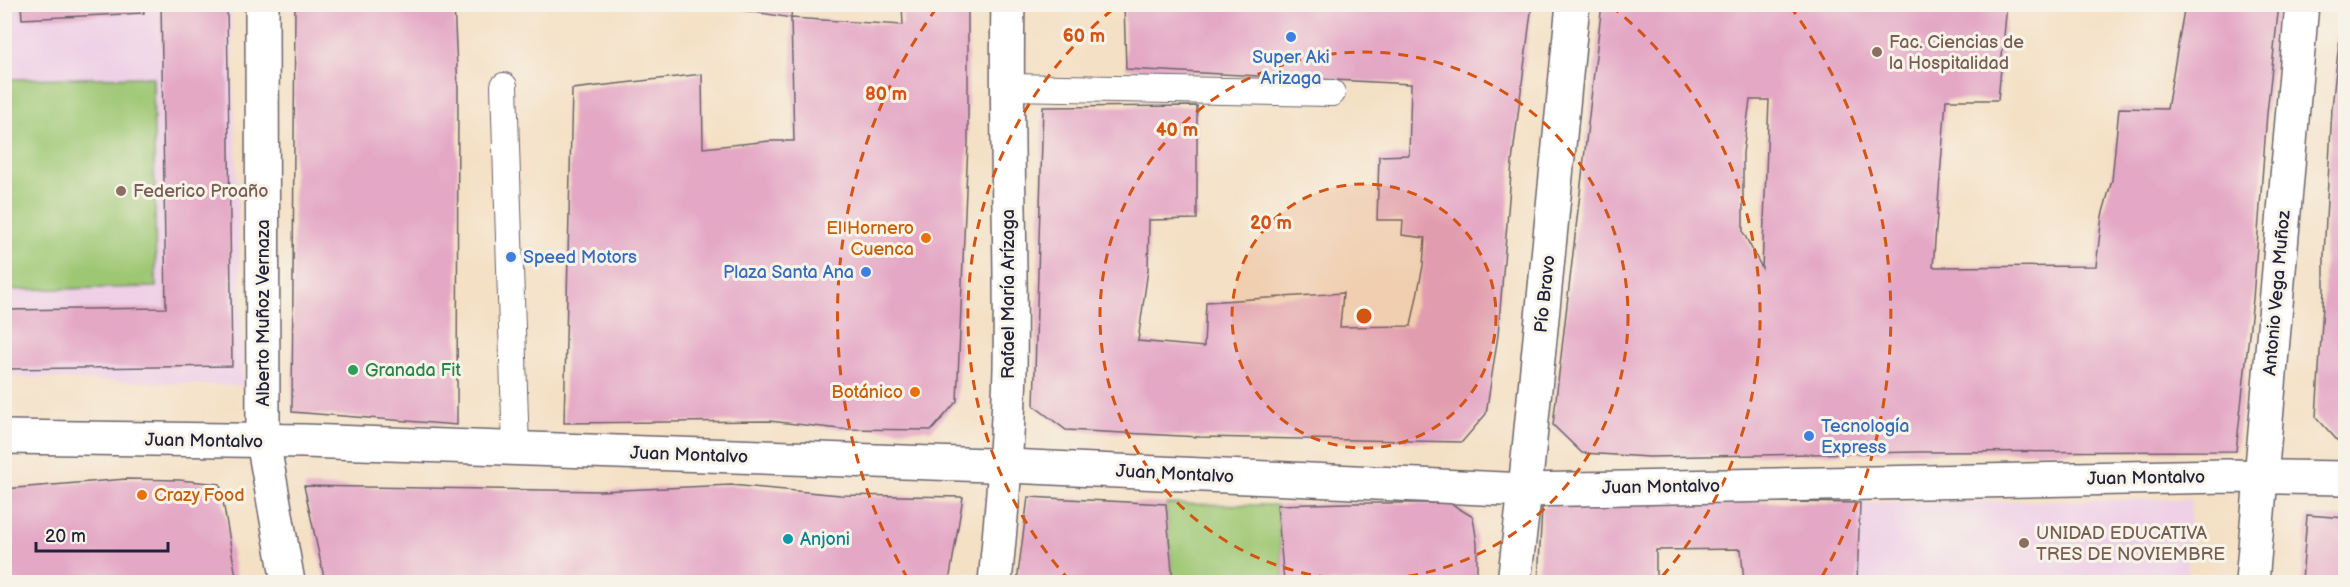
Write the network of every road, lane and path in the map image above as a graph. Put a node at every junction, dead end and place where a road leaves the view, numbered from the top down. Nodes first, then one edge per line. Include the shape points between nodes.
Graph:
1 (262, 4) edge
2 (1008, 4) edge
3 (1574, 4) edge
4 (2302, 4) edge
5 (504, 86) dead end
6 (1006, 87) junction
7 (1332, 93) dead end
8 (4, 437) edge
9 (263, 441) junction
10 (516, 449) junction
11 (1006, 466) junction
12 (2260, 477) junction
13 (2346, 478) edge
14 (1525, 490) junction
15 (288, 582) edge
16 (995, 582) edge
17 (1514, 582) edge
18 (2252, 582) edge

1 - 9 street, Alberto Muñoz Vernaza
2 - 6 street, Rafael María Arízaga
3 - 14 street, Pío Bravo
4 - 12 street, Antonio Vega Muñoz
5 - 10 lane
6 - 7 lane
6 - 11 street, Rafael María Arízaga via 1010,367
8 - 9 street, Juan Montalvo
9 - 10 street, Juan Montalvo
9 - 15 street, Alberto Muñoz Vernaza
10 - 11 street, Juan Montalvo
11 - 14 street, Juan Montalvo
11 - 16 street, Rafael María Arízaga
12 - 13 street, Juan Montalvo
12 - 14 street, Juan Montalvo
12 - 18 street, Antonio Vega Muñoz
14 - 17 street, Pío Bravo

